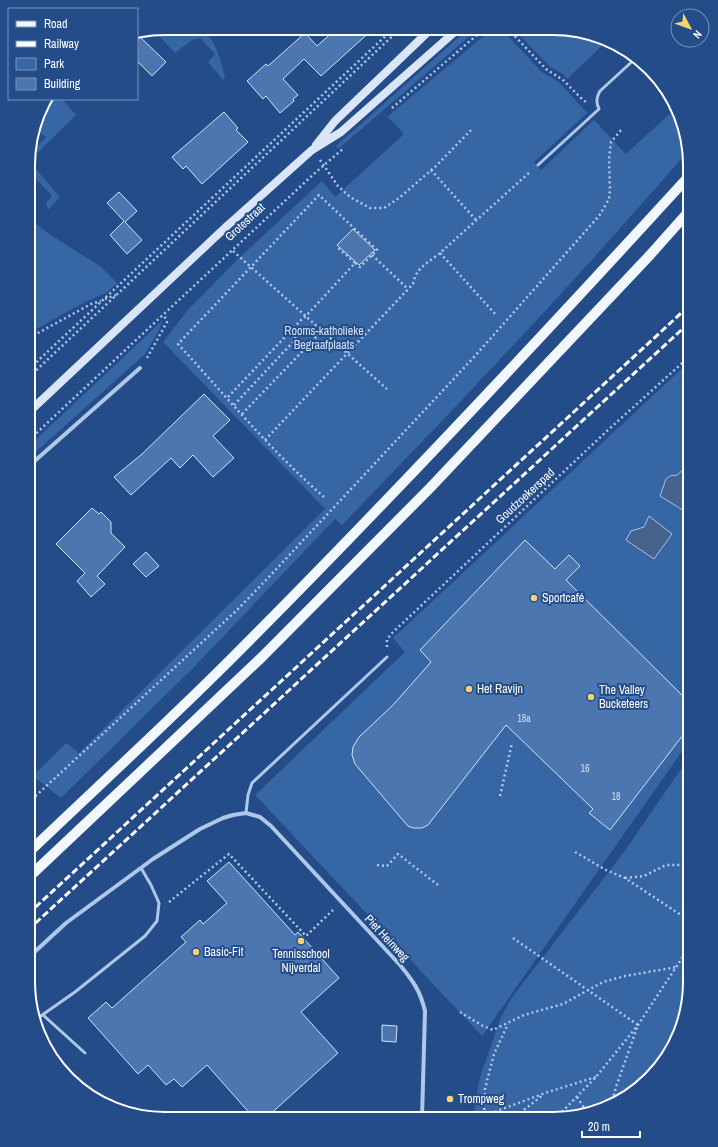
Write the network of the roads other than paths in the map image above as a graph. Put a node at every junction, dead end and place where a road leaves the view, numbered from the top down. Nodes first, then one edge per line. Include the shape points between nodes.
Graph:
1 (425, 35) edge
2 (451, 35) edge
3 (632, 62) edge
4 (312, 150) junction
5 (538, 165) road end
6 (683, 183) edge
7 (683, 218) edge
8 (140, 368) road end
9 (35, 406) edge
10 (35, 461) edge
11 (387, 658) road end
12 (246, 813) junction
13 (35, 846) edge
14 (141, 868) junction
15 (35, 871) edge
16 (35, 952) edge
17 (43, 1015) junction
18 (39, 1017) edge
19 (85, 1053) dead end
20 (422, 1112) edge

1 - 4 street, Grotestraat via 334,121
2 - 4 street, Grotestraat via 341,132
3 - 5 lane via 600,91 596,104 599,109
4 - 9 street, Grotestraat
6 - 13 main road via 543,336 357,530 230,660
7 - 15 main road via 430,488 261,658
8 - 10 street
11 - 12 lane via 252,783
12 - 14 street via 223,818 200,829
12 - 20 street, Piet Heinweg via 260,818 271,826 412,980 421,996 425,1011
14 - 16 street via 66,923
14 - 17 lane via 158,903 158,921 145,936
17 - 18 lane
17 - 19 lane

